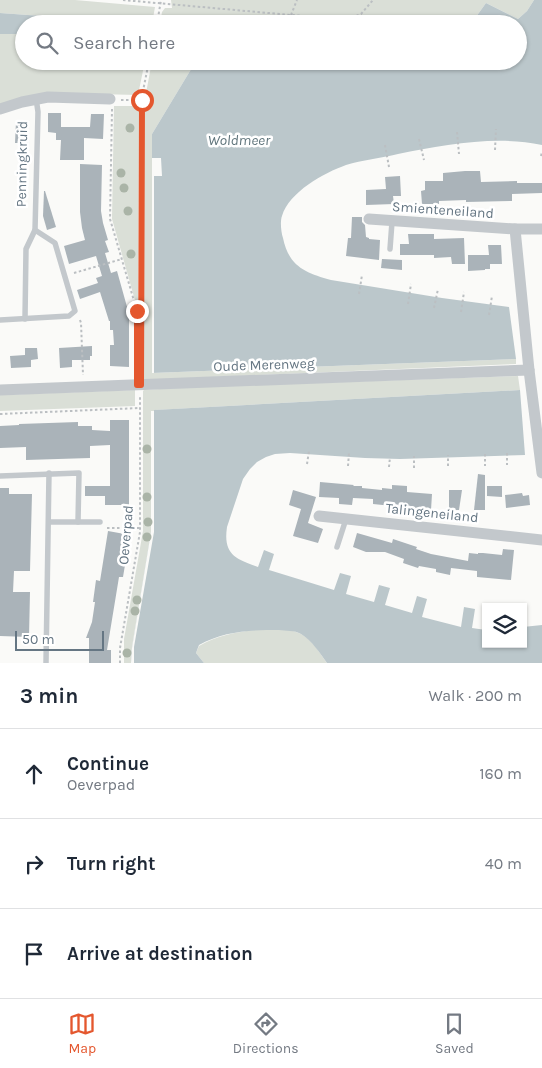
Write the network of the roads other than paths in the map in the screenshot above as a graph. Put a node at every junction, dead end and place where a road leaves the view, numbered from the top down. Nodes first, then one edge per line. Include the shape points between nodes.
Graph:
1 (36, 98) junction
2 (111, 99) road end
3 (0, 109) edge
4 (369, 220) dead end
5 (392, 222) junction
6 (515, 229) junction
7 (542, 229) edge
8 (36, 230) junction
9 (390, 249) dead end
10 (25, 319) junction
11 (0, 320) edge
12 (529, 370) junction
13 (0, 390) edge
14 (542, 473) edge
15 (49, 474) junction
16 (0, 476) edge
17 (319, 516) dead end
18 (346, 519) junction
19 (49, 522) junction
20 (78, 522) junction
21 (100, 522) road end
22 (542, 540) edge
23 (337, 547) dead end
24 (46, 663) edge

1 - 2 street, Penningkruid
1 - 3 street, Penningkruid
1 - 8 lane, Penningkruid
4 - 5 street, Smienteneiland
5 - 6 street, Smienteneiland
5 - 9 lane
6 - 7 street, Smienteneiland
6 - 12 street
8 - 10 lane, Penningkruid via 26,249
8 - 10 lane via 55,244 75,311 69,316
10 - 11 lane
12 - 13 street, Oude Merenweg
12 - 14 street
15 - 16 lane
15 - 19 lane
15 - 20 lane via 79,472
17 - 18 street, Talingeneiland
18 - 22 street, Talingeneiland
18 - 23 lane
19 - 20 lane
19 - 24 lane
20 - 21 lane

